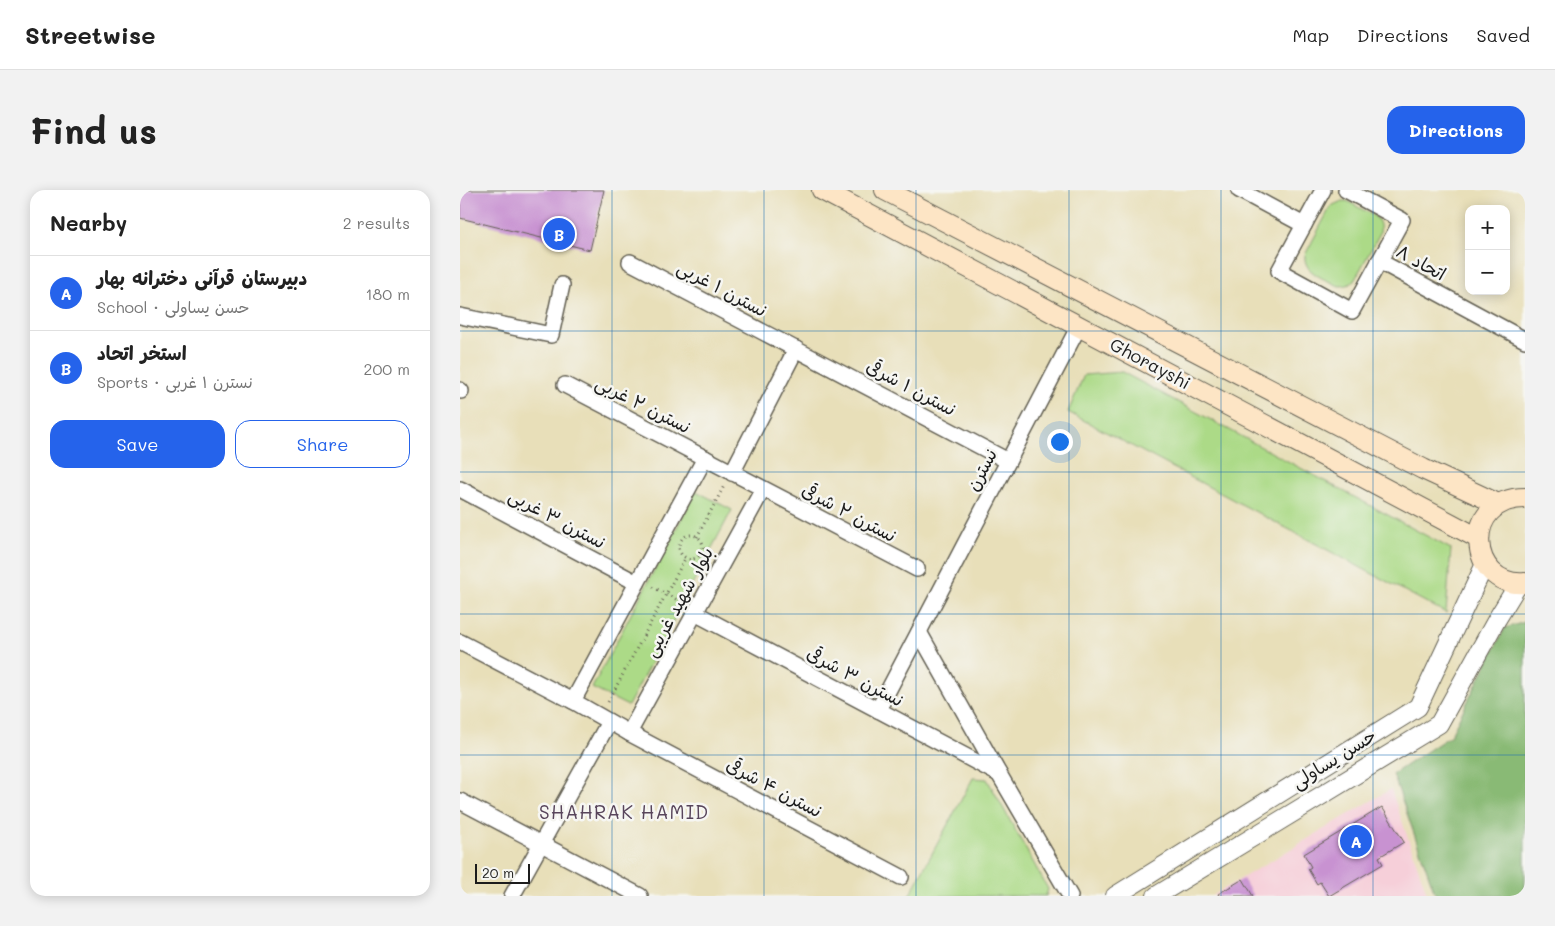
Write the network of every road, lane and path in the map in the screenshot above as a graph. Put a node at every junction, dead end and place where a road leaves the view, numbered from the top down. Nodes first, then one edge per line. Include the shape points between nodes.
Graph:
1 (822, 190) edge
2 (885, 190) edge
3 (1239, 190) edge
4 (1323, 190) edge
5 (1346, 190) edge
6 (1370, 196) edge
7 (1304, 225) junction
8 (1379, 261) junction
9 (630, 262) dead end
10 (562, 284) dead end
11 (460, 316) edge
12 (1079, 326) junction
13 (1525, 340) edge
14 (796, 350) junction
15 (565, 385) dead end
16 (704, 458) junction
17 (1008, 461) junction
18 (732, 473) junction
19 (460, 489) edge
20 (763, 489) junction
21 (1525, 497) edge
22 (1498, 504) junction
23 (697, 537) junction
24 (1478, 538) junction
25 (686, 557) junction
26 (1485, 564) junction
27 (917, 569) dead end
28 (637, 583) junction
29 (1522, 583) edge
30 (666, 593) junction
31 (695, 613) junction
32 (919, 632) junction
33 (460, 642) edge
34 (573, 702) junction
35 (878, 710) junction
36 (604, 720) junction
37 (629, 733) junction
38 (998, 774) junction
39 (460, 801) edge
40 (541, 844) junction
41 (902, 877) dead end
42 (512, 896) edge
43 (640, 896) edge
44 (1070, 896) edge
45 (1115, 896) edge
46 (1156, 896) edge

1 - 12 main road, Ghorayshi
2 - 22 main road, Ghorayshi via 1423,469
3 - 7 street
4 - 7 street
5 - 6 street
6 - 8 street via 1402,220
7 - 8 street via 1279,271 1352,310
8 - 13 street, اتحاد ۸
9 - 14 street, نسترن ۱ غربی
10 - 11 street via 551,335
12 - 17 street, نسترن
12 - 24 main road, Ghorayshi
14 - 17 street, نسترن ۱ شرقی
14 - 18 street
15 - 16 street, نسترن ۲ غربی
16 - 18 street, نسترن ۲ غربی
16 - 28 street
17 - 32 street, نسترن
18 - 20 street, نسترن ۲ شرقی
18 - 23 path
19 - 28 street, نسترن ۳ غربی
20 - 27 street, نسترن ۲ شرقی
20 - 31 street, بلوار شهید غریبی
21 - 22 main road
22 - 24 main road via 1488,513
23 - 25 path via 688,536 681,541 680,550
23 - 25 path via 703,545 702,552 696,558
24 - 26 main road
25 - 30 path
26 - 29 main road via 1506,580
26 - 45 street, حسن یساولی via 1418,707
28 - 30 path via 648,584
28 - 34 street
29 - 46 street, حسن یساولی via 1497,619 1438,724
30 - 31 path
30 - 36 path
31 - 35 street, نسترن ۳ شرقی
31 - 37 street, بلوار شهید غریبی
32 - 35 street, نسترن
32 - 38 street
33 - 34 street, نسترن ۴ شرقی
34 - 36 street, نسترن ۴ شرقی
35 - 38 street, نسترن ۳ شرقی
36 - 37 street, نسترن ۴ شرقی
36 - 40 street
37 - 41 street, نسترن ۴ شرقی
38 - 44 street
39 - 40 street
40 - 42 street
40 - 43 street

